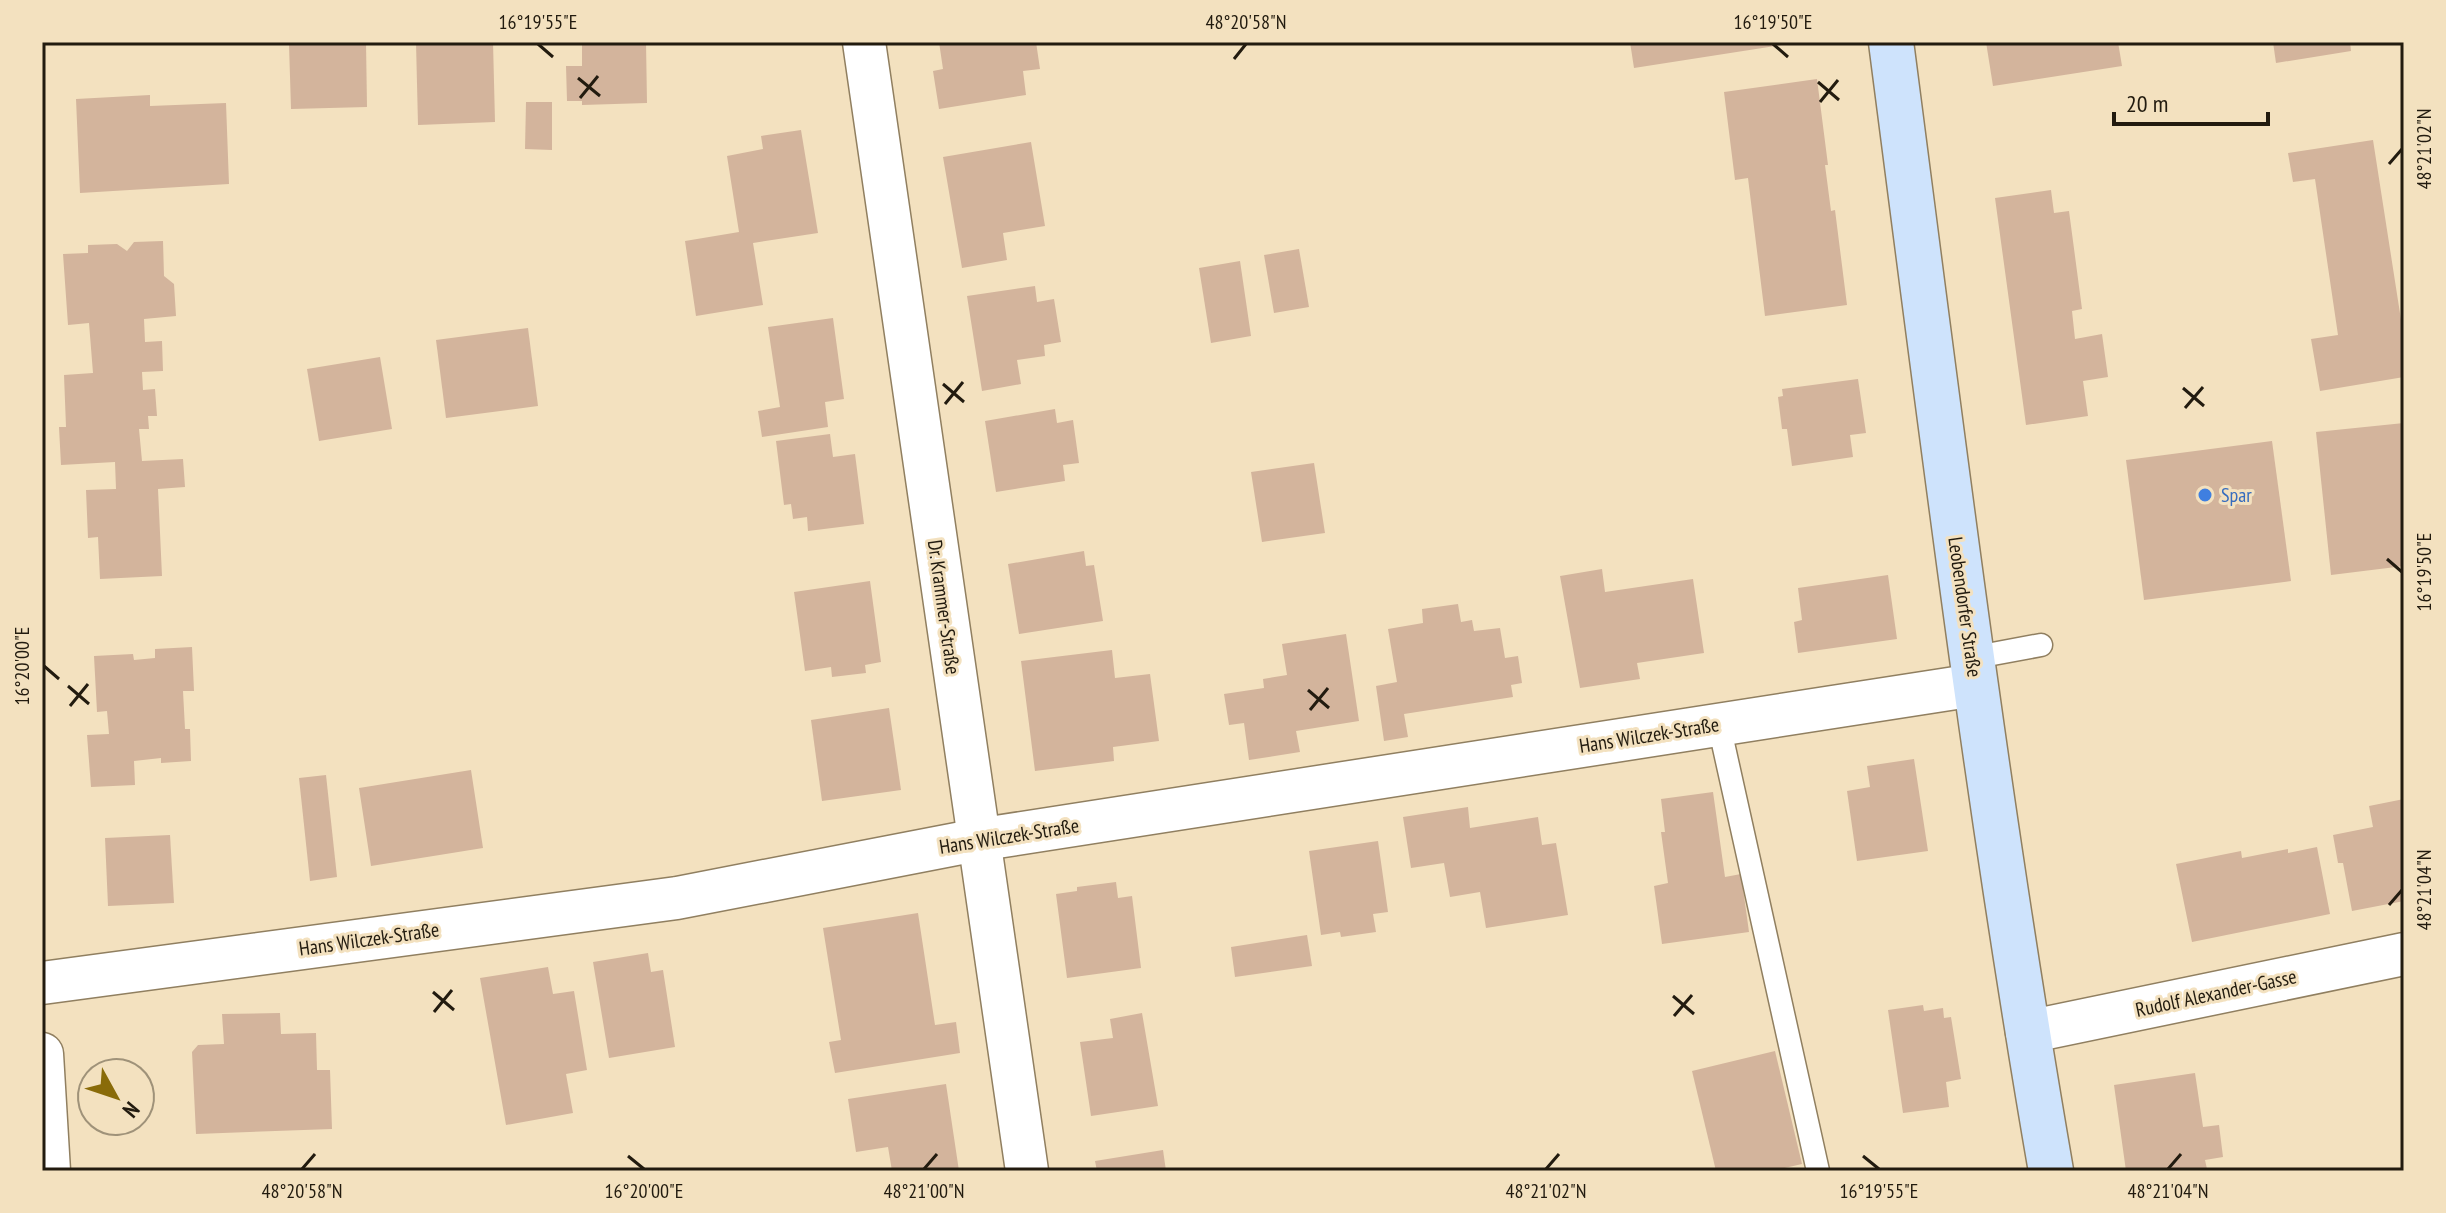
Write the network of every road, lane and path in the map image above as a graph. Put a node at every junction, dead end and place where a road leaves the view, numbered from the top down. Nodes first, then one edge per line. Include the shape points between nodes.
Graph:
1 (864, 42) edge
2 (1891, 42) edge
3 (2041, 645) dead end
4 (1973, 671) junction
5 (1719, 725) junction
6 (977, 840) junction
7 (2404, 954) edge
8 (42, 983) edge
9 (2027, 1032) junction
10 (42, 1054) edge
11 (49, 1171) edge
12 (1027, 1171) edge
13 (1818, 1171) edge
14 (2051, 1171) edge

1 - 6 street, Dr. Krammer-Straße
2 - 4 main road, Leobendorfer Straße
3 - 4 lane
4 - 5 street, Hans Wilczek-Straße
4 - 9 main road, Leobendorfer Straße
5 - 6 street, Hans Wilczek-Straße
5 - 13 lane
6 - 8 street, Hans Wilczek-Straße via 677,898
6 - 12 street, Dr. Krammer-Straße
7 - 9 street, Rudolf Alexander-Gasse
9 - 14 main road, Leobendorfer Straße
10 - 11 street

